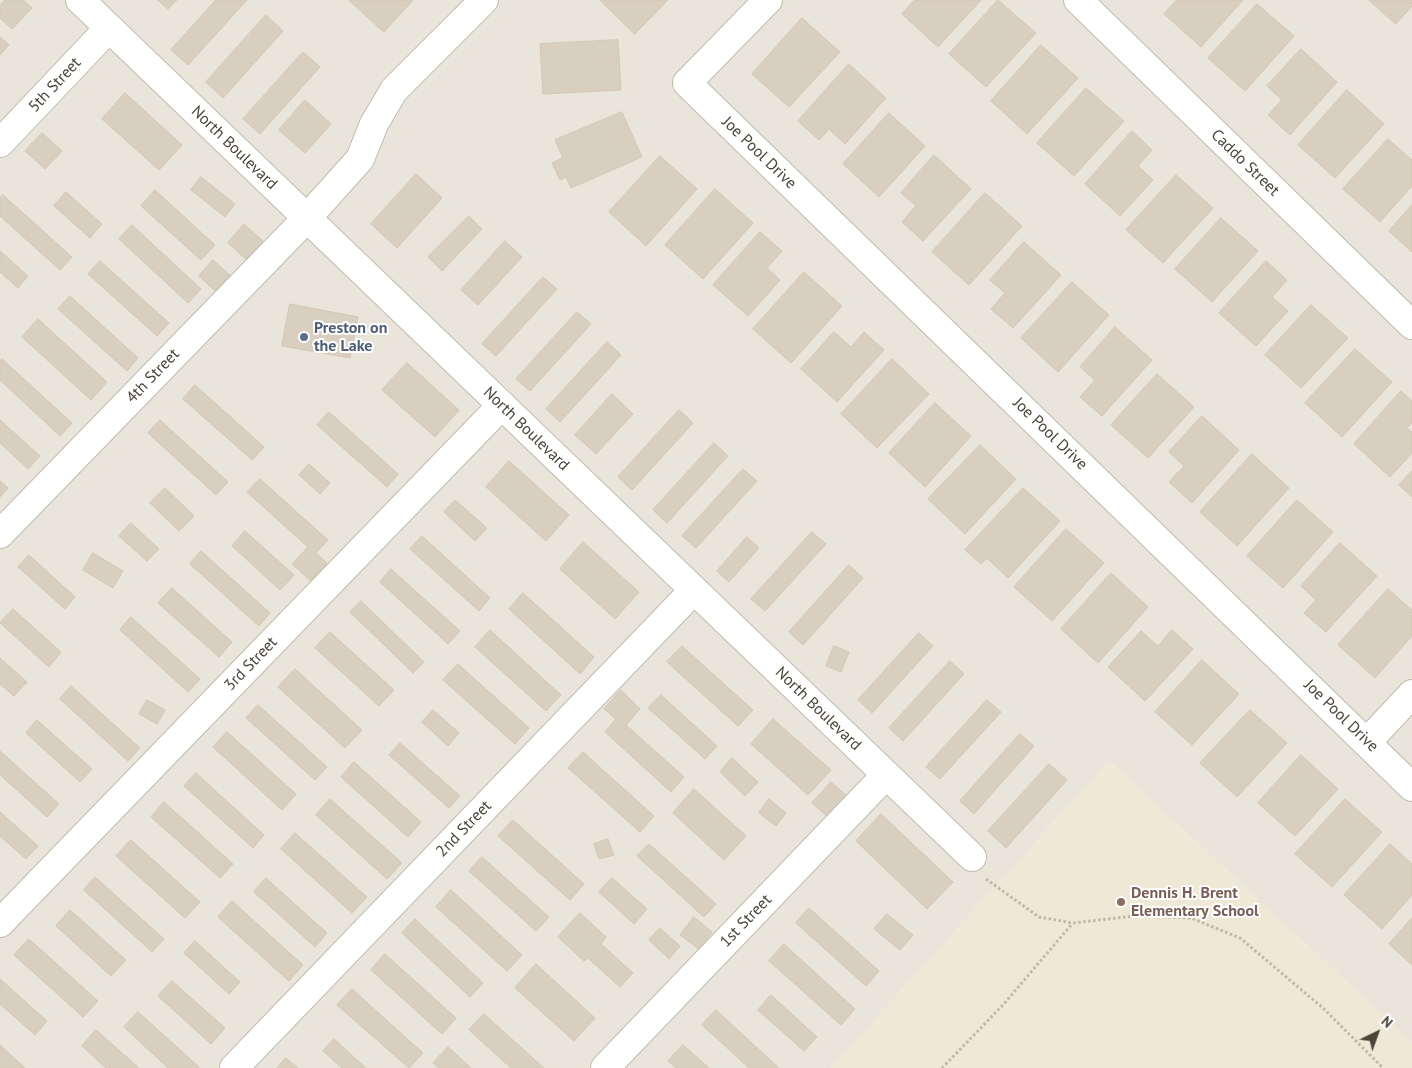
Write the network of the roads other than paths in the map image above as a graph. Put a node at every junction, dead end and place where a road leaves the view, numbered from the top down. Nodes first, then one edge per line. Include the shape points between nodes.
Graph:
1 (80, 0) edge
2 (484, 0) edge
3 (768, 0) edge
4 (1078, 0) edge
5 (109, 28) junction
6 (0, 143) edge
7 (306, 218) junction
8 (1412, 326) edge
9 (502, 405) junction
10 (0, 534) edge
11 (694, 590) junction
12 (1412, 694) edge
13 (1367, 742) junction
14 (886, 775) junction
15 (1412, 787) edge
16 (972, 857) road end
17 (0, 923) edge
18 (234, 1068) edge
19 (605, 1068) edge

1 - 5 street, North Boulevard
2 - 7 street, 4th Street via 394,90 374,124 360,159
3 - 13 street, Joe Pool Drive via 687,83
4 - 8 street, Caddo Street
5 - 6 street, 5th Street
5 - 7 street, North Boulevard
7 - 9 street, North Boulevard
7 - 10 street, 4th Street
9 - 11 street, North Boulevard
9 - 17 street, 3rd Street
11 - 14 street, North Boulevard
11 - 18 street, 2nd Street
12 - 13 street
13 - 15 street, Joe Pool Drive
14 - 16 street, North Boulevard
14 - 19 street, 1st Street

